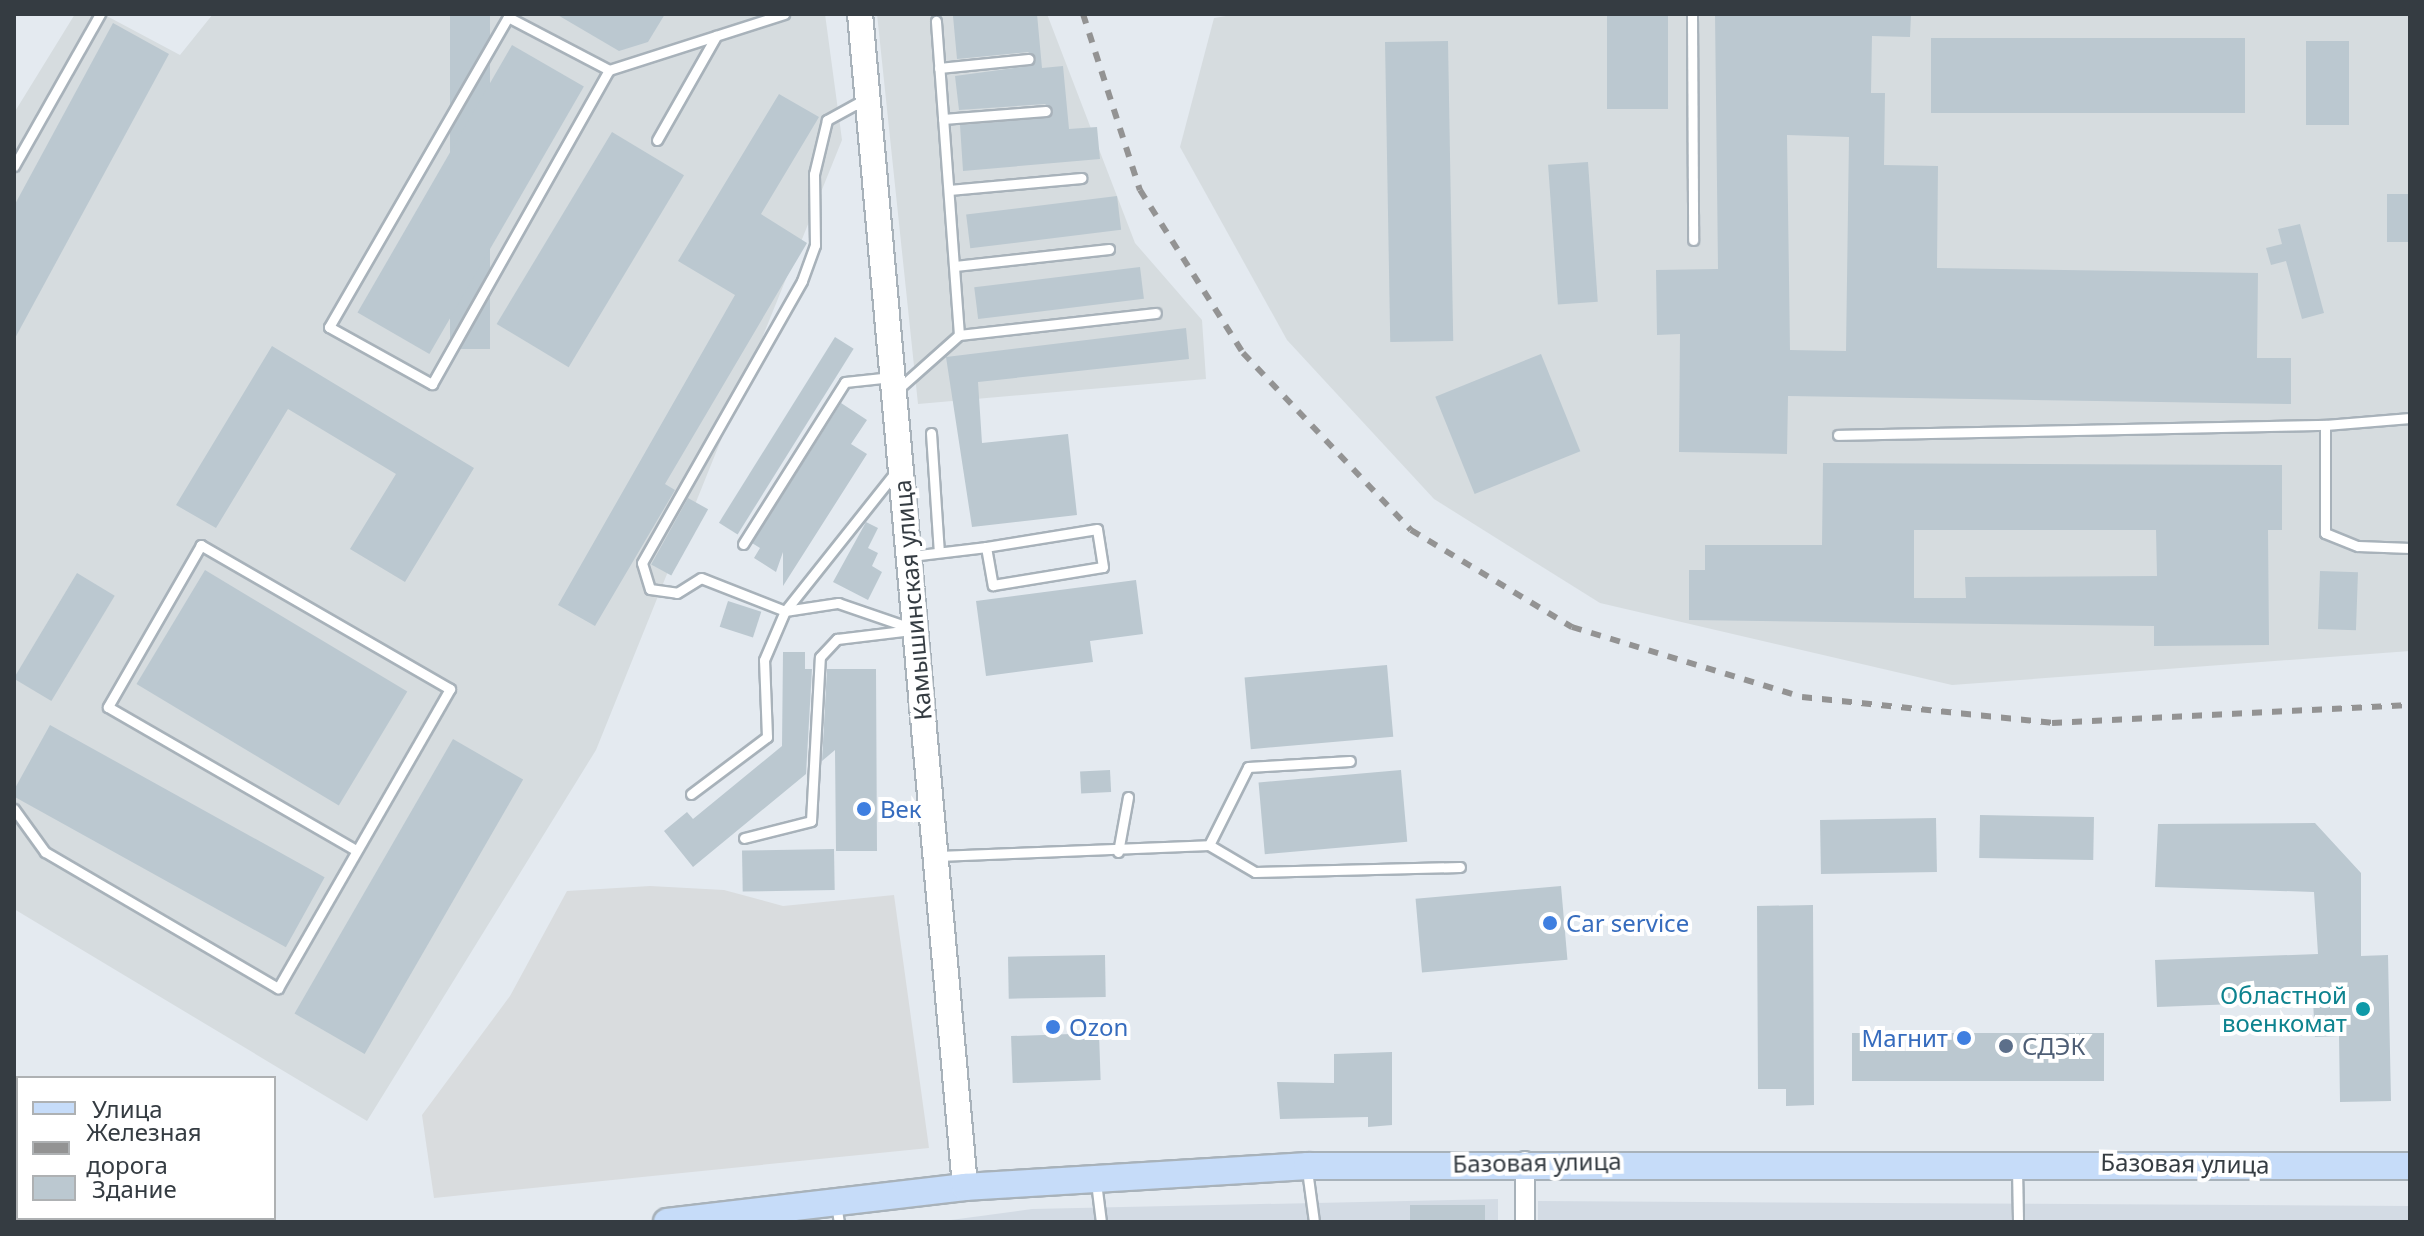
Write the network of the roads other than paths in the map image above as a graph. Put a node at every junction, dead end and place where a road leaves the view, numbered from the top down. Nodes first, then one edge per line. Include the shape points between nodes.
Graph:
1 (100, 14) edge
2 (784, 14) edge
3 (860, 14) edge
4 (1692, 14) edge
5 (936, 21) dead end
6 (716, 36) junction
7 (1029, 59) dead end
8 (939, 68) junction
9 (609, 70) junction
10 (867, 98) junction
11 (1046, 111) dead end
12 (943, 119) junction
13 (657, 140) dead end
14 (14, 166) edge
15 (1081, 178) dead end
16 (949, 190) junction
17 (1693, 240) dead end
18 (1109, 249) dead end
19 (955, 266) junction
20 (1156, 313) dead end
21 (959, 335) junction
22 (893, 385) junction
23 (2410, 418) edge
24 (2325, 425) junction
25 (931, 433) dead end
26 (1838, 435) dead end
27 (900, 466) junction
28 (743, 544) dead end
29 (986, 547) junction
30 (2410, 548) edge
31 (939, 552) junction
32 (908, 556) junction
33 (785, 611) junction
34 (914, 630) junction
35 (1350, 761) dead end
36 (691, 794) dead end
37 (1128, 797) dead end
38 (14, 809) edge
39 (744, 838) dead end
40 (1209, 845) junction
41 (356, 850) junction
42 (1118, 852) junction
43 (934, 856) junction
44 (1460, 867) dead end
45 (2017, 1160) junction
46 (1525, 1161) junction
47 (1307, 1166) junction
48 (2410, 1166) edge
49 (1095, 1177) junction
50 (965, 1187) junction
51 (837, 1212) edge
52 (667, 1222) edge
53 (1101, 1222) edge
54 (1314, 1222) edge
55 (1525, 1222) edge
56 (2018, 1222) edge

1 - 14 lane
2 - 6 lane
3 - 10 street, Камышинская улица
4 - 17 lane
5 - 8 lane
6 - 9 lane
6 - 13 lane
7 - 8 lane
8 - 12 lane
9 - 9 lane via 432,384 329,327 508,17
10 - 22 street, Камышинская улица
10 - 33 lane via 827,120 814,174 815,245 802,281 642,563 650,589 677,593 701,578
11 - 12 lane
12 - 16 lane
15 - 16 lane
16 - 19 lane
18 - 19 lane
19 - 21 lane
20 - 21 lane
21 - 22 lane
22 - 27 street, Камышинская улица
22 - 28 lane via 845,382
23 - 24 lane
24 - 26 lane
24 - 30 lane via 2325,533 2358,546
25 - 31 lane
27 - 32 street, Камышинская улица
27 - 33 lane
29 - 29 lane via 993,585 1103,567 1097,529
29 - 31 lane
31 - 32 lane
32 - 34 street, Камышинская улица
33 - 34 lane via 838,603
33 - 36 lane via 764,660 767,737
34 - 39 lane via 837,639 820,657 811,821
34 - 43 street, Камышинская улица
35 - 40 lane via 1248,767
37 - 42 lane
38 - 41 lane via 45,852 278,988
40 - 42 lane
40 - 44 lane via 1255,872
41 - 41 lane via 450,689 201,545 108,707
42 - 43 lane
43 - 50 street, Камышинская улица
45 - 46 main road, Базовая улица
45 - 48 main road, Базовая улица
45 - 56 lane
46 - 47 main road, Базовая улица
46 - 55 street
47 - 49 main road, Базовая улица
47 - 54 lane
49 - 50 main road, Базовая улица
49 - 53 lane
50 - 51 main road, Базовая улица
51 - 52 main road, Базовая улица

